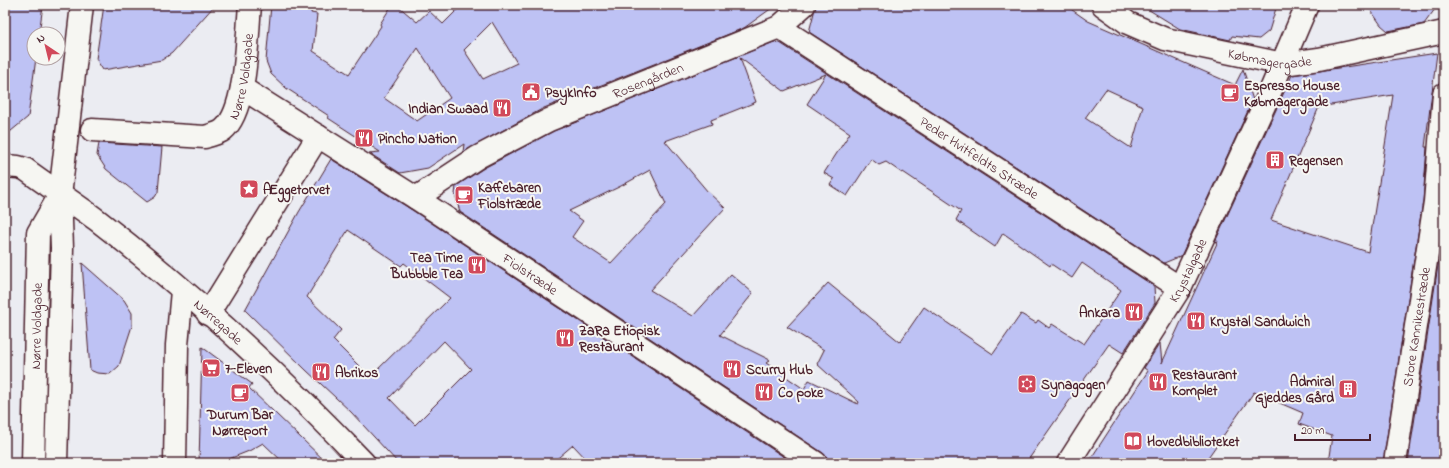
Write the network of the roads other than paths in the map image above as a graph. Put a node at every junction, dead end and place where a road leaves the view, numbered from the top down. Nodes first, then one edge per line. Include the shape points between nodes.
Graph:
1 (82, 5) edge
2 (250, 5) edge
3 (804, 5) edge
4 (1103, 5) edge
5 (1307, 5) edge
6 (778, 27) junction
7 (1444, 32) edge
8 (1282, 64) junction
9 (242, 88) junction
10 (1444, 94) edge
11 (92, 130) dead end
12 (318, 136) junction
13 (5, 166) edge
14 (60, 194) junction
15 (416, 198) junction
16 (1180, 288) junction
17 (182, 292) junction
18 (208, 314) junction
19 (33, 463) edge
20 (56, 463) edge
21 (175, 463) edge
22 (364, 463) edge
23 (816, 463) edge
24 (1068, 463) edge
25 (1395, 463) edge

1 - 14 street, Nørre Voldgade
2 - 9 street, Nørre Voldgade
3 - 6 street, Rosengården
4 - 8 street, Købmagergade via 1128,23 1165,39
5 - 8 street, Krystalgade
6 - 15 street, Rosengården via 549,120 478,157
6 - 16 street, Peder Hvitfeldts Stræde
7 - 8 street, Købmagergade via 1319,59
8 - 16 street, Krystalgade
9 - 11 street, Nørre Voldgade via 236,112 222,130 205,137
9 - 12 street, Fiolstræde
10 - 25 street, Store Kannikestræde via 1435,202
12 - 15 street, Fiolstræde
12 - 18 street
13 - 14 street, Nørregade via 25,169
14 - 17 street, Nørregade via 136,251
14 - 19 street, Nørre Voldgade via 38,234
14 - 20 street, Nørre Voldgade via 62,248
15 - 23 street, Fiolstræde
16 - 24 street, Krystalgade
17 - 18 street, Nørregade
17 - 21 street via 177,345
18 - 22 street, Nørregade via 313,410

